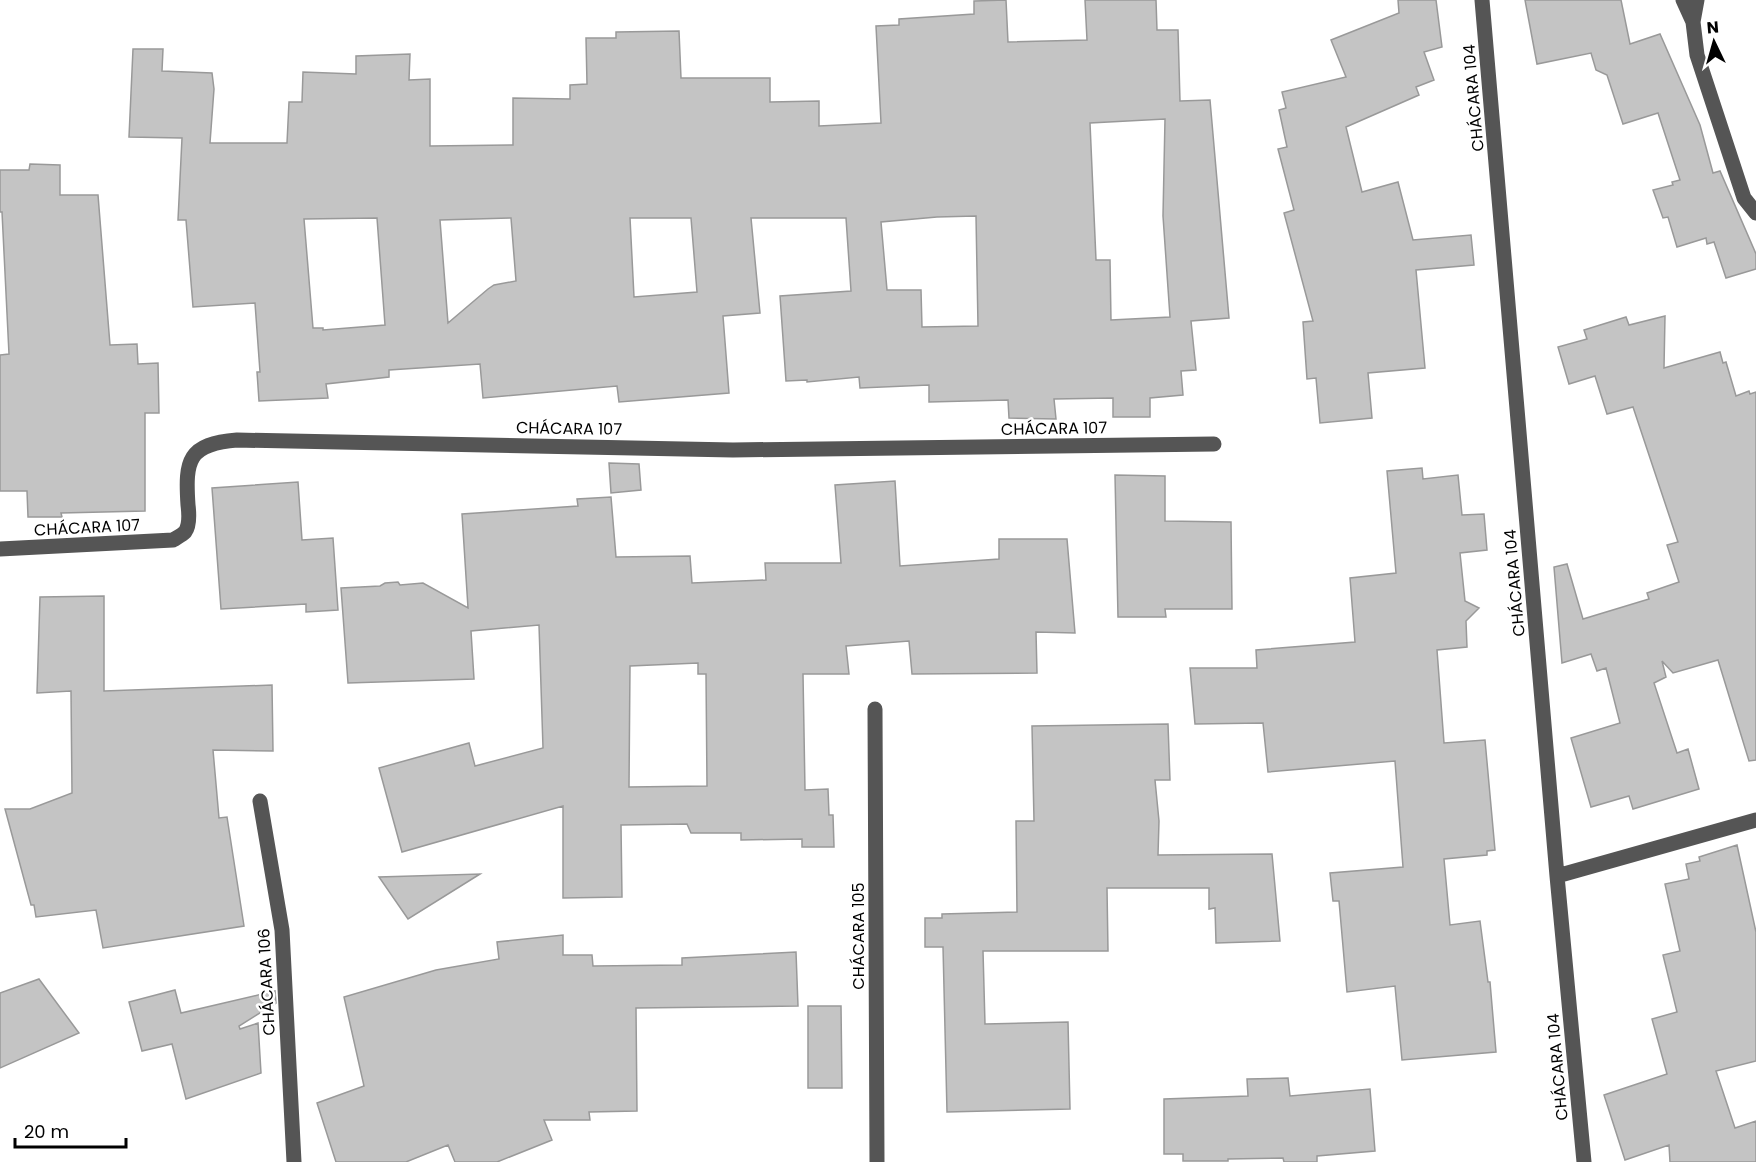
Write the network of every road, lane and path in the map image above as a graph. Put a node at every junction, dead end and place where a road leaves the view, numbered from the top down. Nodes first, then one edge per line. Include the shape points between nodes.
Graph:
1 (1482, 0) edge
2 (1683, 0) edge
3 (1697, 0) edge
4 (1693, 22) junction
5 (1756, 213) edge
6 (1214, 444) dead end
7 (0, 549) edge
8 (875, 709) dead end
9 (260, 801) dead end
10 (1756, 820) edge
11 (1557, 876) junction
12 (294, 1162) edge
13 (877, 1162) edge
14 (1584, 1162) edge

1 - 11 street, CHÁCARA 104
2 - 4 street
3 - 4 street
4 - 5 street via 1697,55 1711,99 1744,198
6 - 7 street, CHÁCARA 107 via 733,450 217,441 202,448 189,462 189,518 184,533 173,540
8 - 13 street, CHÁCARA 105
9 - 12 street, CHÁCARA 106 via 282,930
10 - 11 street
11 - 14 street, CHÁCARA 104

